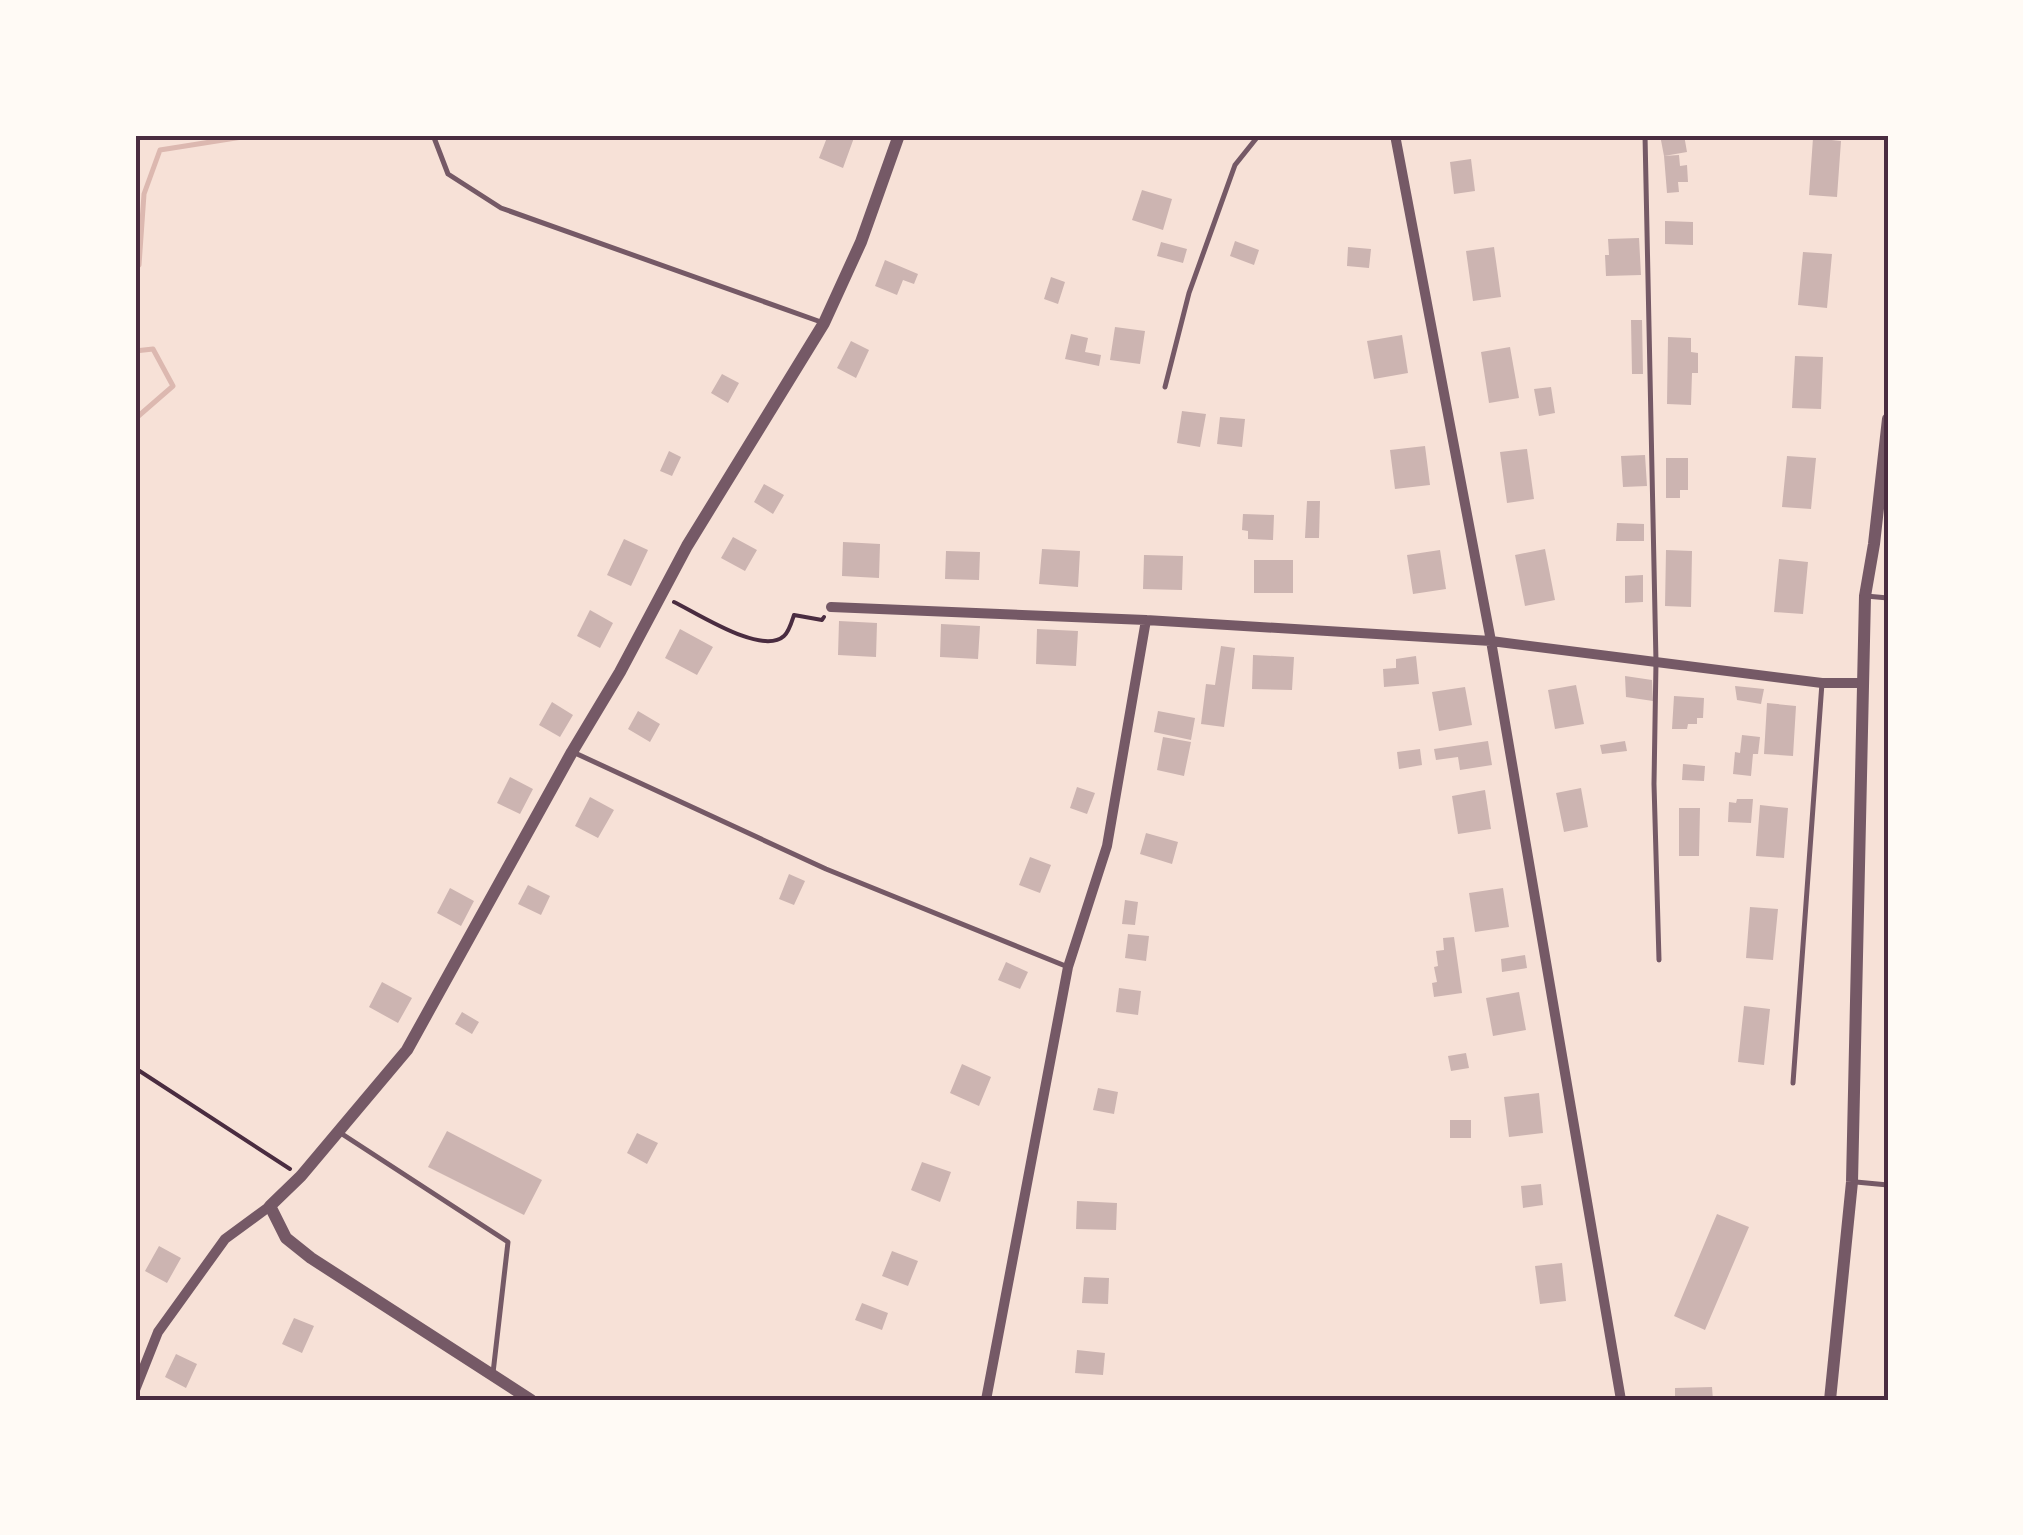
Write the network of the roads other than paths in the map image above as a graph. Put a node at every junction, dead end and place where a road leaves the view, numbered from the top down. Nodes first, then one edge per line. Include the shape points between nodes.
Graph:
1 (433, 135) edge
2 (899, 135) edge
3 (1260, 135) edge
4 (1395, 135) edge
5 (1645, 135) edge
6 (824, 323) junction
7 (1165, 387) dead end
8 (1888, 419) edge
9 (1865, 596) junction
10 (1888, 598) edge
11 (831, 607) road end
12 (1146, 620) junction
13 (1491, 640) junction
14 (1656, 662) junction
15 (1862, 683) junction
16 (1822, 684) junction
17 (572, 752) junction
18 (1659, 960) dead end
19 (1068, 967) junction
20 (1793, 1083) dead end
21 (339, 1132) junction
22 (1852, 1182) junction
23 (1888, 1186) edge
24 (270, 1206) junction
25 (492, 1376) junction
26 (135, 1390) edge
27 (531, 1400) edge
28 (986, 1400) edge
29 (1621, 1400) edge
30 (1830, 1400) edge

1 - 6 lane via 448,174 501,208
2 - 6 street
3 - 7 lane via 1235,165 1189,293
4 - 13 street
5 - 14 lane
6 - 17 street via 687,546
8 - 9 street
9 - 10 lane
9 - 15 street
11 - 12 street
12 - 13 street
12 - 19 street via 1107,846
13 - 14 street
13 - 29 street
14 - 16 street
14 - 18 lane
15 - 16 street
15 - 22 street
16 - 20 lane
17 - 19 lane via 826,869
17 - 21 street via 407,1050
19 - 28 street
21 - 24 street
21 - 25 lane via 508,1242
22 - 23 lane
22 - 30 street
24 - 25 street via 286,1238 310,1258
24 - 26 street via 225,1239 158,1332
25 - 27 street

